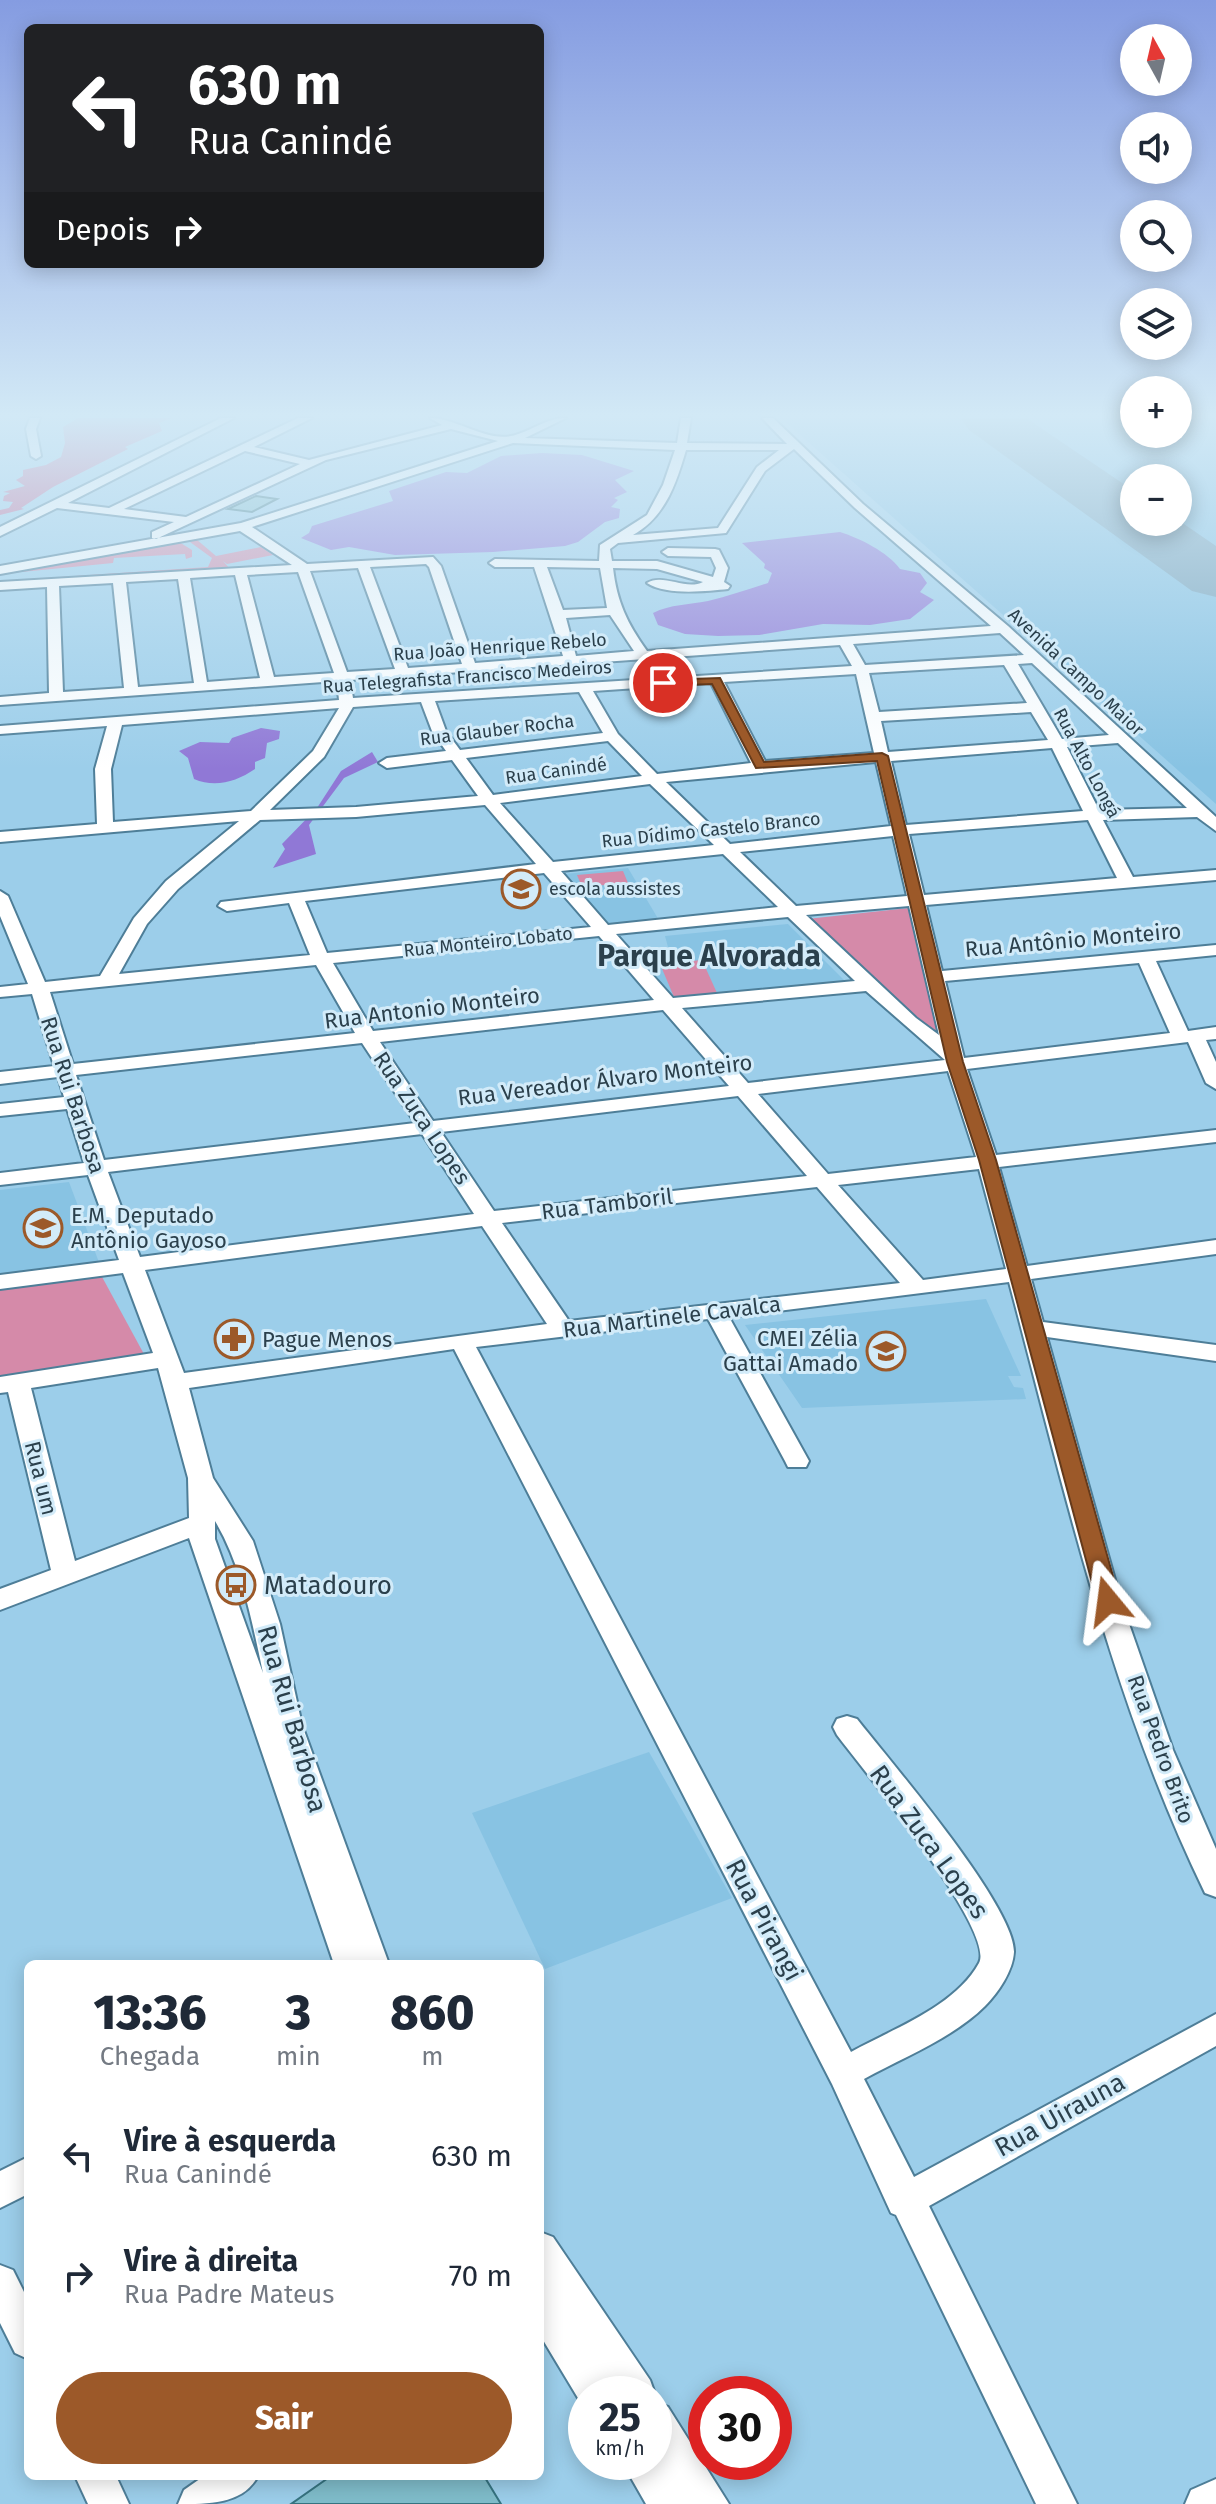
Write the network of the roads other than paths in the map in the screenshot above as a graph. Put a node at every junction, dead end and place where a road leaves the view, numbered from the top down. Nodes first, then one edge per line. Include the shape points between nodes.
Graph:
1 (154, 535) edge
2 (198, 535) edge
3 (254, 535) edge
4 (623, 535) edge
5 (676, 535) edge
6 (893, 535) edge
7 (615, 540) junction
8 (129, 547) junction
9 (606, 559) junction
10 (362, 563) junction
11 (495, 563) dead end
12 (539, 563) junction
13 (302, 566) junction
14 (0, 570) edge
15 (240, 570) junction
16 (183, 573) junction
17 (119, 577) junction
18 (53, 582) junction
19 (653, 583) dead end
20 (720, 584) junction
21 (0, 586) edge
22 (616, 611) junction
23 (559, 614) junction
24 (1003, 629) junction
25 (845, 641) junction
26 (644, 656) junction
27 (1032, 659) junction
28 (571, 661) junction
29 (1009, 661) junction
30 (536, 663) junction
31 (470, 667) junction
32 (403, 672) junction
33 (862, 672) junction
34 (342, 676) junction
35 (716, 680) junction
36 (268, 681) junction
37 (201, 686) junction
38 (584, 688) junction
39 (542, 690) junction
40 (131, 691) junction
41 (56, 696) junction
42 (426, 697) junction
43 (0, 701) edge
44 (348, 702) junction
45 (1035, 707) junction
46 (874, 717) junction
47 (116, 721) junction
48 (0, 730) edge
49 (612, 736) junction
50 (1118, 739) junction
51 (1057, 743) junction
52 (454, 755) junction
53 (882, 756) junction
54 (387, 763) dead end
55 (760, 766) junction
56 (652, 778) junction
57 (489, 800) junction
58 (1200, 812) junction
59 (256, 815) junction
60 (1091, 816) junction
61 (1216, 826) edge
62 (105, 828) junction
63 (899, 831) junction
64 (0, 837) edge
65 (729, 848) junction
66 (546, 867) junction
67 (1216, 875) edge
68 (1128, 884) junction
69 (295, 897) junction
70 (0, 898) edge
71 (919, 901) junction
72 (227, 906) dead end
73 (794, 911) junction
74 (604, 931) junction
75 (8, 942) edge
76 (1216, 950) edge
77 (1145, 956) junction
78 (321, 959) junction
79 (935, 977) junction
80 (106, 981) junction
81 (870, 985) junction
82 (39, 988) junction
83 (0, 992) edge
84 (666, 1004) junction
85 (1216, 1033) edge
86 (1188, 1036) junction
87 (369, 1040) junction
88 (954, 1058) junction
89 (66, 1072) junction
90 (0, 1078) edge
91 (1216, 1083) edge
92 (745, 1088) junction
93 (75, 1102) junction
94 (0, 1110) edge
95 (424, 1126) junction
96 (1216, 1136) edge
97 (987, 1160) junction
98 (96, 1168) junction
99 (0, 1179) edge
100 (825, 1179) junction
101 (491, 1218) junction
102 (1216, 1247) edge
103 (133, 1266) junction
104 (1018, 1273) junction
105 (0, 1282) edge
106 (917, 1288) junction
107 (714, 1310) junction
108 (1034, 1328) junction
109 (563, 1330) junction
110 (461, 1341) junction
111 (1216, 1353) edge
112 (170, 1370) junction
113 (9, 1384) edge
114 (797, 1461) dead end
115 (201, 1478) junction
116 (202, 1523) junction
117 (65, 1573) junction
118 (0, 1600) edge
119 (847, 1727) dead end
120 (1216, 1884) edge
121 (349, 1960) edge
122 (372, 1960) edge
123 (1216, 2029) edge
124 (844, 2073) junction
125 (24, 2176) edge
126 (0, 2191) edge
127 (904, 2201) junction
128 (544, 2256) edge
129 (0, 2283) edge
130 (544, 2307) edge
131 (24, 2332) edge
132 (587, 2376) edge
133 (624, 2376) edge
134 (672, 2448) edge
135 (97, 2480) edge
136 (232, 2480) edge
137 (654, 2480) edge
138 (1216, 2499) edge
139 (109, 2504) edge
140 (198, 2504) edge
141 (669, 2504) edge
142 (709, 2504) edge
143 (1057, 2504) edge
144 (1205, 2504) edge

1 - 8 street
2 - 8 street
3 - 13 street
4 - 7 street
5 - 7 street
6 - 24 street, Avenida Campo Maior
7 - 9 street via 604,548
8 - 14 street
9 - 12 street
9 - 20 street via 669,567
9 - 20 street via 708,551 717,554
9 - 22 street via 607,589
10 - 13 street
10 - 31 street via 431,560
10 - 32 street
11 - 12 street
12 - 23 street
13 - 15 street
13 - 34 street
15 - 16 street
15 - 36 street
16 - 17 street
16 - 37 street
17 - 18 street
17 - 40 street
18 - 21 street
18 - 41 street
19 - 20 street via 695,590
22 - 23 street
22 - 26 street
23 - 28 street
24 - 25 street, Rua João Henrique Rebelo
24 - 27 street, Avenida Campo Maior
25 - 26 street, Rua João Henrique Rebelo
25 - 33 street, Rua Pedro Brito
26 - 28 street, Rua João Henrique Rebelo
27 - 29 street, Rua Telegrafista Francisco Medeiros
27 - 50 street, Avenida Campo Maior
28 - 30 street, Rua João Henrique Rebelo
29 - 33 street, Rua Telegrafista Francisco Medeiros
29 - 45 street, Rua Alto Longá
30 - 31 street, Rua João Henrique Rebelo
30 - 39 street, Rua Glauber Rocha
31 - 32 street, Rua João Henrique Rebelo
32 - 34 street, Rua João Henrique Rebelo
33 - 35 street, Rua Telegrafista Francisco Medeiros
33 - 46 street, Rua Pedro Brito
34 - 36 street, Rua João Henrique Rebelo
34 - 44 street
35 - 38 street, Rua Telegrafista Francisco Medeiros
35 - 55 street
36 - 37 street, Rua João Henrique Rebelo
37 - 40 street, Rua João Henrique Rebelo
38 - 39 street, Rua Telegrafista Francisco Medeiros
38 - 49 street
39 - 42 street, Rua Telegrafista Francisco Medeiros
40 - 41 street, Rua João Henrique Rebelo
41 - 43 street, Rua João Henrique Rebelo
42 - 44 street, Rua Telegrafista Francisco Medeiros
42 - 52 street
44 - 47 street, Rua Telegrafista Francisco Medeiros
44 - 59 street via 319,754
45 - 46 street
45 - 51 street, Rua Alto Longá
46 - 53 street, Rua Pedro Brito
47 - 48 street, Rua Telegrafista Francisco Medeiros
47 - 62 street via 103,769
49 - 52 street, Rua Glauber Rocha
49 - 56 street
50 - 51 street, Rua Canindé
50 - 58 street, Avenida Campo Maior
51 - 53 street, Rua Canindé
51 - 60 street, Rua Alto Longá
52 - 54 street, Rua Glauber Rocha
52 - 57 street
53 - 55 street, Rua Canindé
53 - 63 street, Rua Pedro Brito
55 - 56 street, Rua Canindé
56 - 57 street, Rua Canindé
56 - 65 street
57 - 59 street, Rua Canindé
57 - 66 street
58 - 60 street, Rua Dídimo Castelo Branco
58 - 61 street, Avenida Campo Maior
59 - 62 street, Rua Canindé
59 - 80 street via 156,902
60 - 63 street, Rua Dídimo Castelo Branco
60 - 68 street, Rua Alto Longá
62 - 64 street, Rua Canindé
63 - 65 street, Rua Dídimo Castelo Branco
63 - 71 street, Rua Pedro Brito
65 - 66 street, Rua Dídimo Castelo Branco
65 - 73 street
66 - 69 street, Rua Dídimo Castelo Branco
66 - 74 street
67 - 68 street, Rua Monteiro Lobato
68 - 71 street, Rua Monteiro Lobato
69 - 72 street, Rua Dídimo Castelo Branco
69 - 78 street, Rua Zuca Lopes
70 - 75 street, Rua Rui Barbosa
71 - 73 street, Rua Monteiro Lobato
71 - 79 street, Rua Pedro Brito
73 - 74 street, Rua Monteiro Lobato
73 - 81 street
74 - 78 street, Rua Monteiro Lobato
74 - 84 street
75 - 82 street, Rua Rui Barbosa
76 - 77 street, Rua Antônio Monteiro
77 - 79 street, Rua Antônio Monteiro
77 - 86 street
78 - 80 street, Rua Monteiro Lobato
78 - 87 street, Rua Zuca Lopes
79 - 88 street, Rua Pedro Brito
80 - 82 street, Rua Monteiro Lobato
81 - 84 street, Rua Antonio Monteiro
81 - 88 street
82 - 83 street, Rua Monteiro Lobato
82 - 89 street, Rua Rui Barbosa
84 - 87 street, Rua Antonio Monteiro
84 - 92 street
85 - 86 street, Rua Vereador Álvaro Monteiro
86 - 88 street, Rua Vereador Álvaro Monteiro
86 - 91 street
87 - 89 street, Rua Antonio Monteiro
87 - 95 street, Rua Zuca Lopes
88 - 92 street, Rua Vereador Álvaro Monteiro
88 - 97 street, Rua Pedro Brito
89 - 90 street, Rua Antonio Monteiro
89 - 93 street, Rua Rui Barbosa
92 - 95 street, Rua Vereador Álvaro Monteiro
92 - 100 street
93 - 94 street
93 - 98 street, Rua Rui Barbosa
95 - 98 street, Rua Vereador Álvaro Monteiro
95 - 101 street, Rua Zuca Lopes
96 - 97 street, Rua Tamboril
97 - 100 street, Rua Tamboril
97 - 104 street, Rua Pedro Brito
98 - 99 street, Rua Vereador Álvaro Monteiro
98 - 103 street, Rua Rui Barbosa
100 - 101 street, Rua Tamboril
100 - 106 street
101 - 103 street, Rua Tamboril
101 - 109 street, Rua Zuca Lopes
102 - 104 street, Rua Martinele Cavalca
103 - 105 street, Rua Tamboril
103 - 112 street, Rua Rui Barbosa
104 - 106 street, Rua Martinele Cavalca
104 - 108 street, Rua Pedro Brito
106 - 107 street, Rua Martinele Cavalca
107 - 109 street, Rua Martinele Cavalca
107 - 114 street
108 - 111 street
108 - 120 street, Rua Pedro Brito via 1108,1601 1158,1750
109 - 110 street, Rua Martinele Cavalca
110 - 112 street, Rua Martinele Cavalca
110 - 124 street, Rua Pirangi
112 - 113 street, Rua Martinele Cavalca
112 - 115 street, Rua Rui Barbosa
113 - 117 street, Rua um
115 - 116 street, Rua Rui Barbosa
115 - 122 street, Rua Rui Barbosa via 240,1541 288,1725
116 - 117 street
116 - 121 street, Rua Rui Barbosa via 202,1539
117 - 118 street
119 - 124 street, Rua Zuca Lopes via 967,1887 998,1950 995,1966 974,1995
123 - 127 street, Rua Uirauna
124 - 127 street, Rua Pirangi
125 - 126 street
127 - 143 street, Rua Pirangi
128 - 133 street
129 - 131 street
130 - 132 street
134 - 142 street
135 - 139 street
136 - 140 street
137 - 141 street
138 - 144 street

